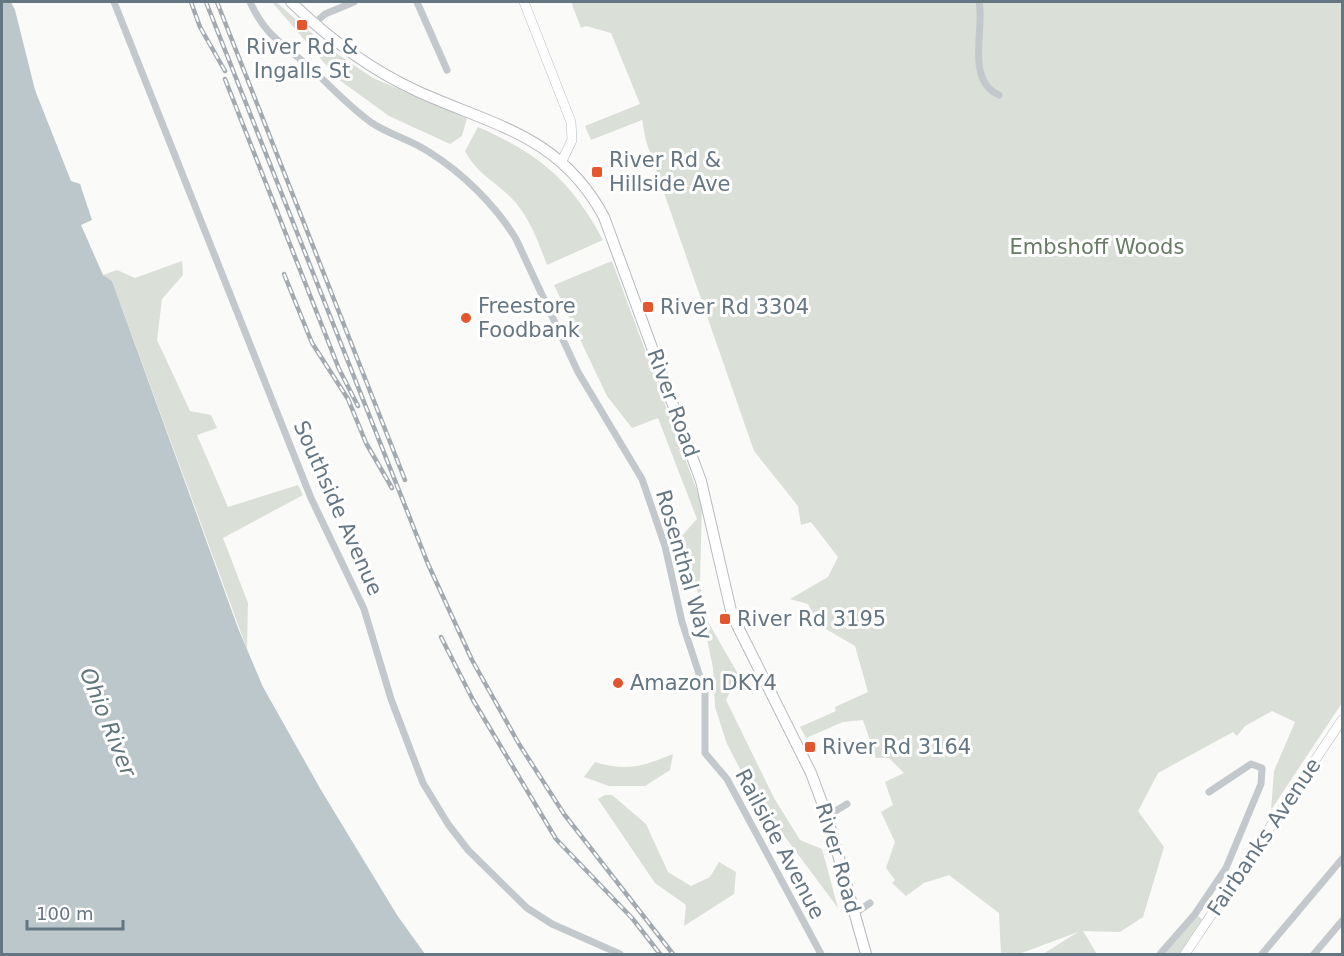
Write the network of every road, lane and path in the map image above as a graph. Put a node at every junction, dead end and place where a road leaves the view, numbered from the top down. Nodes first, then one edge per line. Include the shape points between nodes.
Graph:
1 (114, 2) edge
2 (250, 2) edge
3 (291, 2) edge
4 (354, 2) edge
5 (417, 2) edge
6 (524, 2) edge
7 (980, 2) edge
8 (315, 23) junction
9 (447, 70) dead end
10 (999, 95) dead end
11 (562, 161) junction
12 (1342, 720) edge
13 (705, 753) joint
14 (1209, 792) dead end
15 (848, 804) dead end
16 (827, 816) junction
17 (1342, 859) edge
18 (870, 903) dead end
19 (854, 914) junction
20 (1195, 914) junction
21 (1342, 921) edge
22 (1206, 922) junction
23 (620, 954) edge
24 (821, 954) edge
25 (865, 954) edge
26 (1160, 954) edge
27 (1185, 954) edge
28 (1262, 954) edge
29 (1314, 954) edge

1 - 23 street, Southside Avenue via 311,498 364,609 391,699 423,783 468,850 527,908 552,924
2 - 13 street, Rosenthal Way via 272,37 353,109 442,161 504,218 578,372 642,478 668,555 682,622 705,692
3 - 8 main road, River Road
4 - 8 street via 325,14
5 - 9 street
6 - 11 street via 571,122 572,140
7 - 10 street via 981,70 988,86
8 - 11 main road, River Road via 389,76 514,129
11 - 16 main road, River Road via 594,197 604,217 701,481 732,615 801,751
12 - 22 street, Fairbanks Avenue
13 - 24 street, Railside Avenue via 727,779
14 - 20 street via 1250,765 1262,768 1261,784 1232,855
15 - 16 street
16 - 19 main road, River Road
17 - 28 street
18 - 19 street
19 - 25 main road, River Road
20 - 22 street
20 - 26 street
21 - 29 street
22 - 27 street, Fairbanks Avenue

